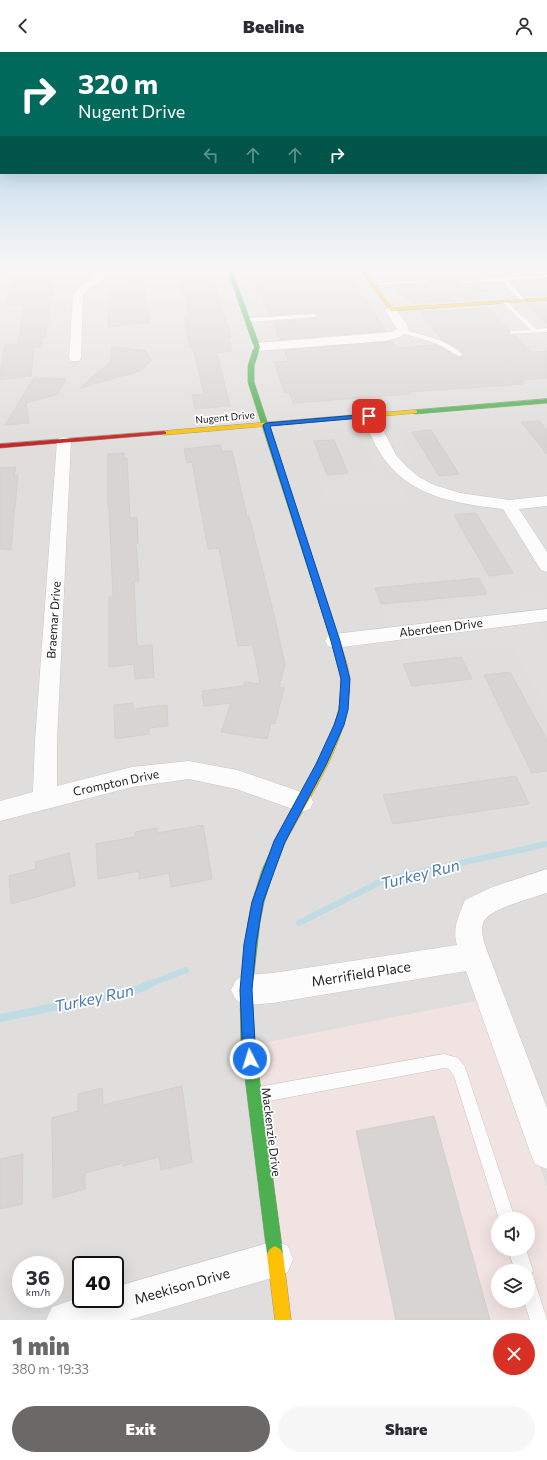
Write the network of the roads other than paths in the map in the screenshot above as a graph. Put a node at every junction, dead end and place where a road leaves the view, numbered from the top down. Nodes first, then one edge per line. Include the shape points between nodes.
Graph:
1 (76, 327) edge
2 (251, 327) edge
3 (402, 327) edge
4 (531, 327) edge
5 (547, 330) edge
6 (401, 331) junction
7 (535, 331) junction
8 (512, 333) dead end
9 (257, 346) junction
10 (460, 355) dead end
11 (75, 358) dead end
12 (547, 401) edge
13 (369, 416) junction
14 (266, 425) junction
15 (64, 441) junction
16 (0, 446) edge
17 (547, 501) edge
18 (510, 505) junction
19 (547, 566) edge
20 (547, 615) edge
21 (335, 641) junction
22 (45, 799) junction
23 (301, 802) junction
24 (0, 811) edge
25 (547, 881) edge
26 (475, 956) junction
27 (246, 990) junction
28 (254, 1096) junction
29 (547, 1152) edge
30 (505, 1212) edge
31 (275, 1259) junction
32 (535, 1307) edge
33 (65, 1320) edge
34 (283, 1320) edge
35 (539, 1320) edge

1 - 11 street
2 - 9 street
3 - 6 street
4 - 7 lane
5 - 7 lane
6 - 9 street via 385,337
6 - 10 lane via 452,347
7 - 8 lane
9 - 14 street, Mackenzie Drive via 250,376
12 - 13 street, Nugent Drive
13 - 14 street, Nugent Drive
13 - 18 street via 399,469 414,481 454,497
14 - 15 street, Nugent Drive
14 - 21 street, Mackenzie Drive
15 - 16 street, Nugent Drive
15 - 22 street, Braemar Drive
17 - 18 street
18 - 19 street
20 - 21 street, Aberdeen Drive
21 - 23 street, Mackenzie Drive via 345,679 343,710 332,741
22 - 23 street, Crompton Drive via 132,777 189,770 237,780
22 - 24 street, Crompton Drive
23 - 27 street, Mackenzie Drive via 280,841 258,902 250,944
25 - 26 street via 490,900 475,910 469,924 469,938
26 - 27 street, Merrifield Place
26 - 29 street
27 - 28 street, Mackenzie Drive via 248,1046
28 - 30 lane via 444,1061 453,1063 460,1072
28 - 31 street, Mackenzie Drive
31 - 33 street, Meekison Drive
31 - 34 street, Mackenzie Drive
32 - 35 lane

